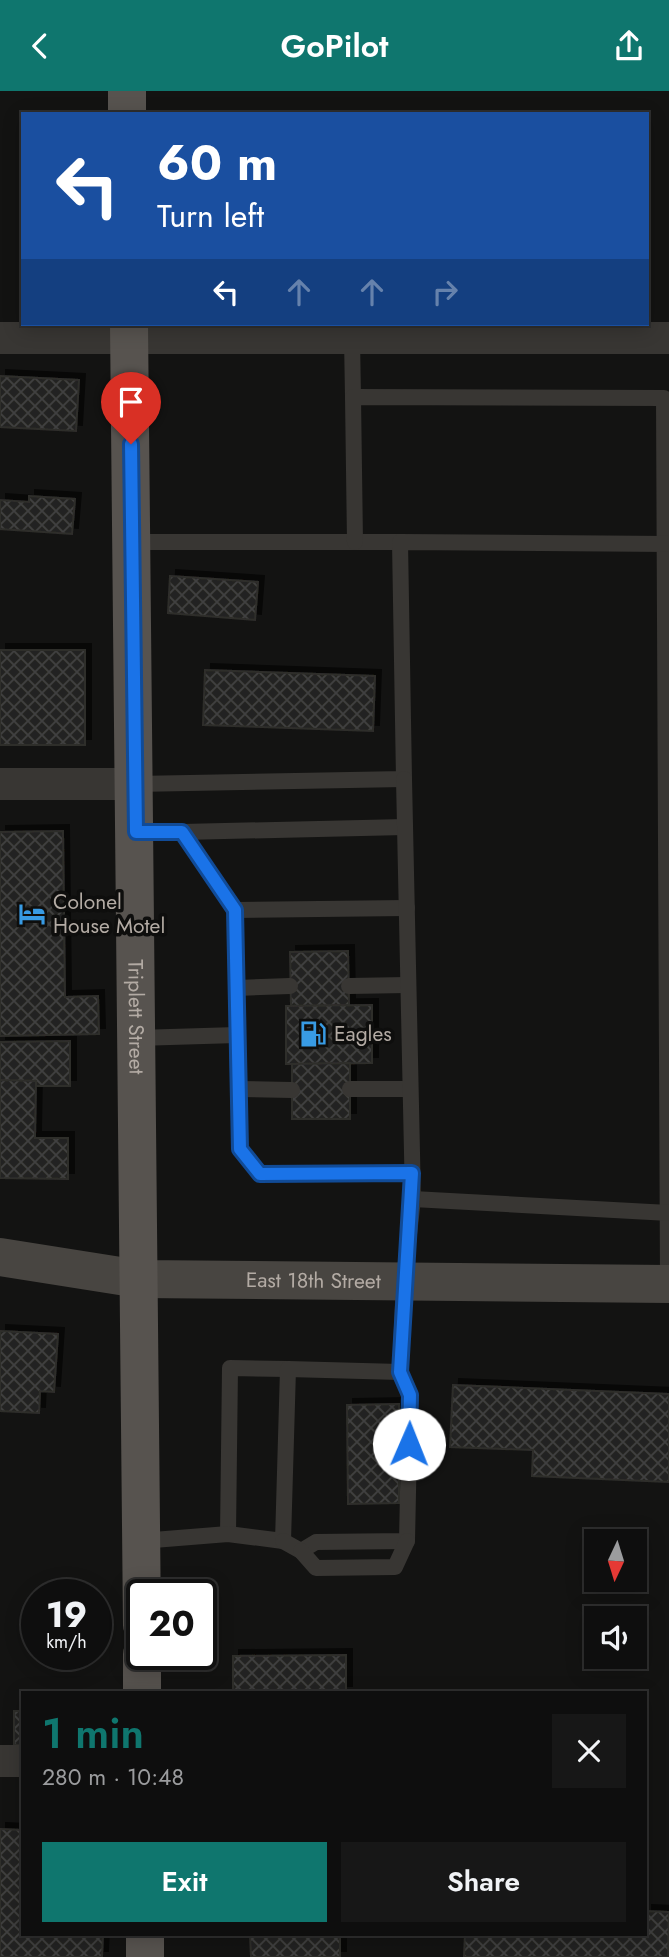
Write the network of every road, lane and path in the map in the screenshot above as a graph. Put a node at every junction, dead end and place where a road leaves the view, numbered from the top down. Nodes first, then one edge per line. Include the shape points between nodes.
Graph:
1 (127, 91) edge
2 (127, 112) edge
3 (129, 331) edge
4 (0, 338) edge
5 (352, 338) junction
6 (669, 338) edge
7 (353, 397) junction
8 (132, 542) junction
9 (400, 542) junction
10 (355, 543) junction
11 (667, 544) edge
12 (404, 779) junction
13 (0, 784) edge
14 (135, 784) junction
15 (405, 827) junction
16 (136, 832) junction
17 (182, 832) junction
18 (407, 908) junction
19 (235, 910) junction
20 (407, 985) junction
21 (290, 986) dead end
22 (349, 986) dead end
23 (237, 988) junction
24 (237, 1035) junction
25 (137, 1038) junction
26 (238, 1089) junction
27 (350, 1089) dead end
28 (410, 1089) junction
29 (292, 1090) dead end
30 (412, 1173) junction
31 (413, 1199) junction
32 (668, 1213) edge
33 (0, 1257) edge
34 (139, 1279) junction
35 (404, 1279) junction
36 (668, 1284) edge
37 (288, 1369) junction
38 (400, 1372) junction
39 (228, 1534) junction
40 (141, 1541) junction
41 (283, 1541) junction
42 (407, 1541) junction
43 (301, 1551) junction
44 (141, 1579) edge
45 (142, 1670) edge
46 (142, 1691) edge
47 (0, 1761) edge
48 (21, 1761) edge
49 (145, 1936) edge
50 (145, 1957) edge

1 - 2 main road
3 - 4 street
3 - 5 street
3 - 8 main road, Triplett Street
5 - 6 street
5 - 7 lane
7 - 10 lane
7 - 11 lane via 664,398
8 - 10 lane
8 - 14 main road, Triplett Street
9 - 10 lane
9 - 11 lane
9 - 12 lane
11 - 32 lane
12 - 14 lane
12 - 15 lane
13 - 14 street
14 - 16 main road, Triplett Street
15 - 17 lane
15 - 18 lane
16 - 17 lane
16 - 25 main road, Triplett Street
17 - 19 lane
18 - 19 lane
18 - 20 lane
19 - 23 lane
20 - 22 lane
20 - 28 lane
21 - 23 lane
23 - 24 lane
24 - 25 lane
24 - 26 lane
25 - 34 main road, Triplett Street
26 - 29 lane
26 - 30 lane via 240,1149 260,1174
27 - 28 lane
28 - 30 lane
30 - 31 lane
31 - 32 lane
31 - 35 lane
32 - 36 lane
33 - 34 street, East 18th Street
34 - 35 street, East 18th Street
34 - 40 main road, Triplett Street
35 - 36 street, East 18th Street
35 - 38 lane
37 - 38 lane
37 - 39 lane via 230,1368
37 - 41 lane
38 - 42 lane via 410,1395
39 - 40 lane
39 - 41 lane
40 - 44 main road, Triplett Street
41 - 43 lane
42 - 43 lane via 316,1542
42 - 43 lane via 395,1567 316,1568
45 - 46 main road
47 - 48 street
49 - 50 main road

